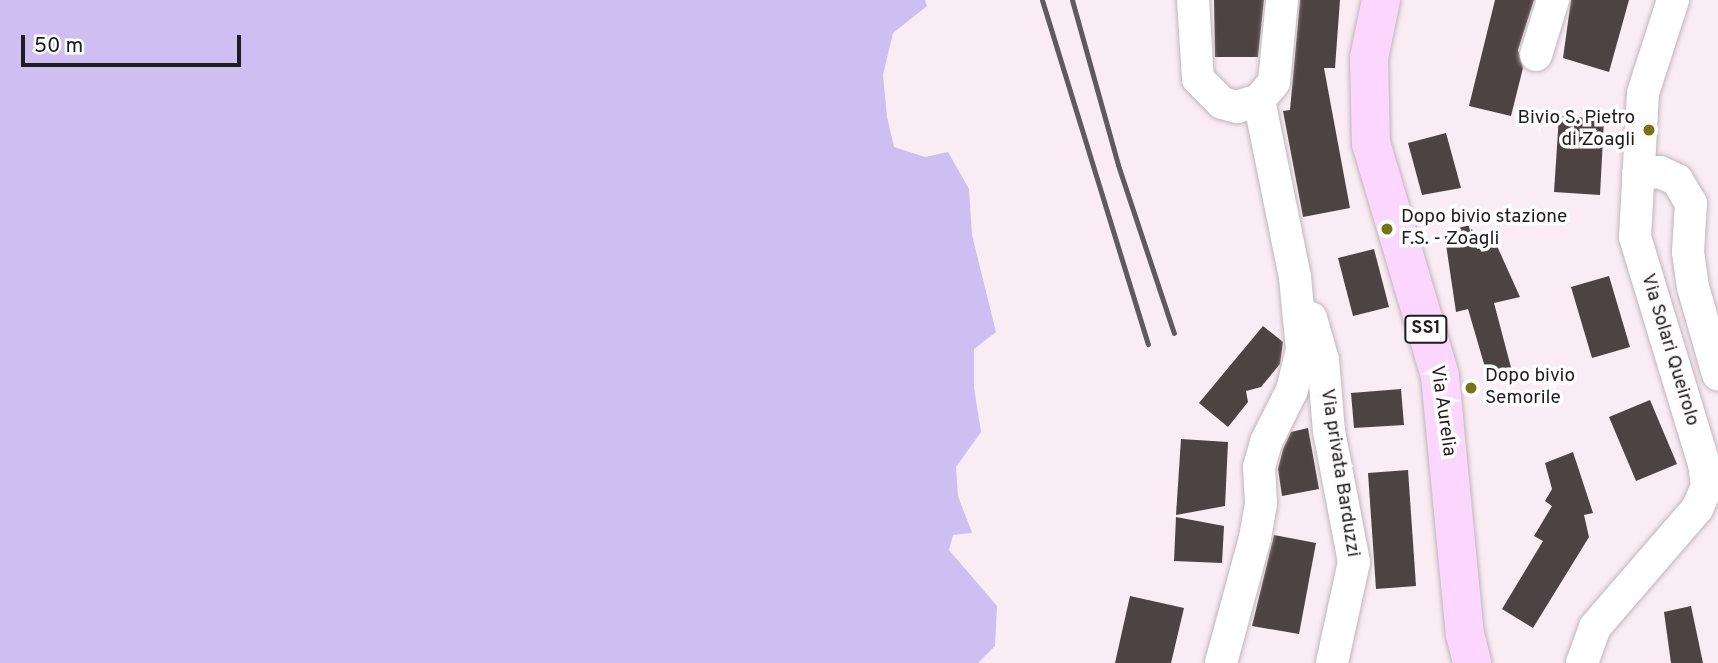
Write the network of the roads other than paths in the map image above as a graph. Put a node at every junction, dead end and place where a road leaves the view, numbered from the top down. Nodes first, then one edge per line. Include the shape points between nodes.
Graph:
1 (1193, 0) edge
2 (1282, 0) edge
3 (1381, 0) edge
4 (1553, 0) edge
5 (1673, 0) edge
6 (1536, 55) dead end
7 (1259, 100) junction
8 (1638, 174) junction
9 (1296, 285) junction
10 (1718, 374) edge
11 (1221, 663) edge
12 (1332, 663) edge
13 (1472, 663) edge
14 (1582, 663) edge

1 - 7 street via 1198,79 1222,103 1237,107
2 - 7 street via 1273,82
3 - 13 main road, Via Aurelia / SS1 via 1369,58 1371,143 1440,376 1465,634
4 - 6 street
5 - 8 street, Via Solari Queirolo via 1643,93
7 - 9 street, Via privata Barduzzi
8 - 10 street via 1660,172 1677,180 1691,203 1688,253 1693,287
8 - 14 street, Via Solari Queirolo via 1634,237 1704,464 1707,487 1697,509 1595,627
9 - 11 street, Via privata Barduzzi via 1302,350 1292,390 1265,442 1255,538
9 - 12 street, Via privata Barduzzi via 1324,360 1329,431 1354,562

